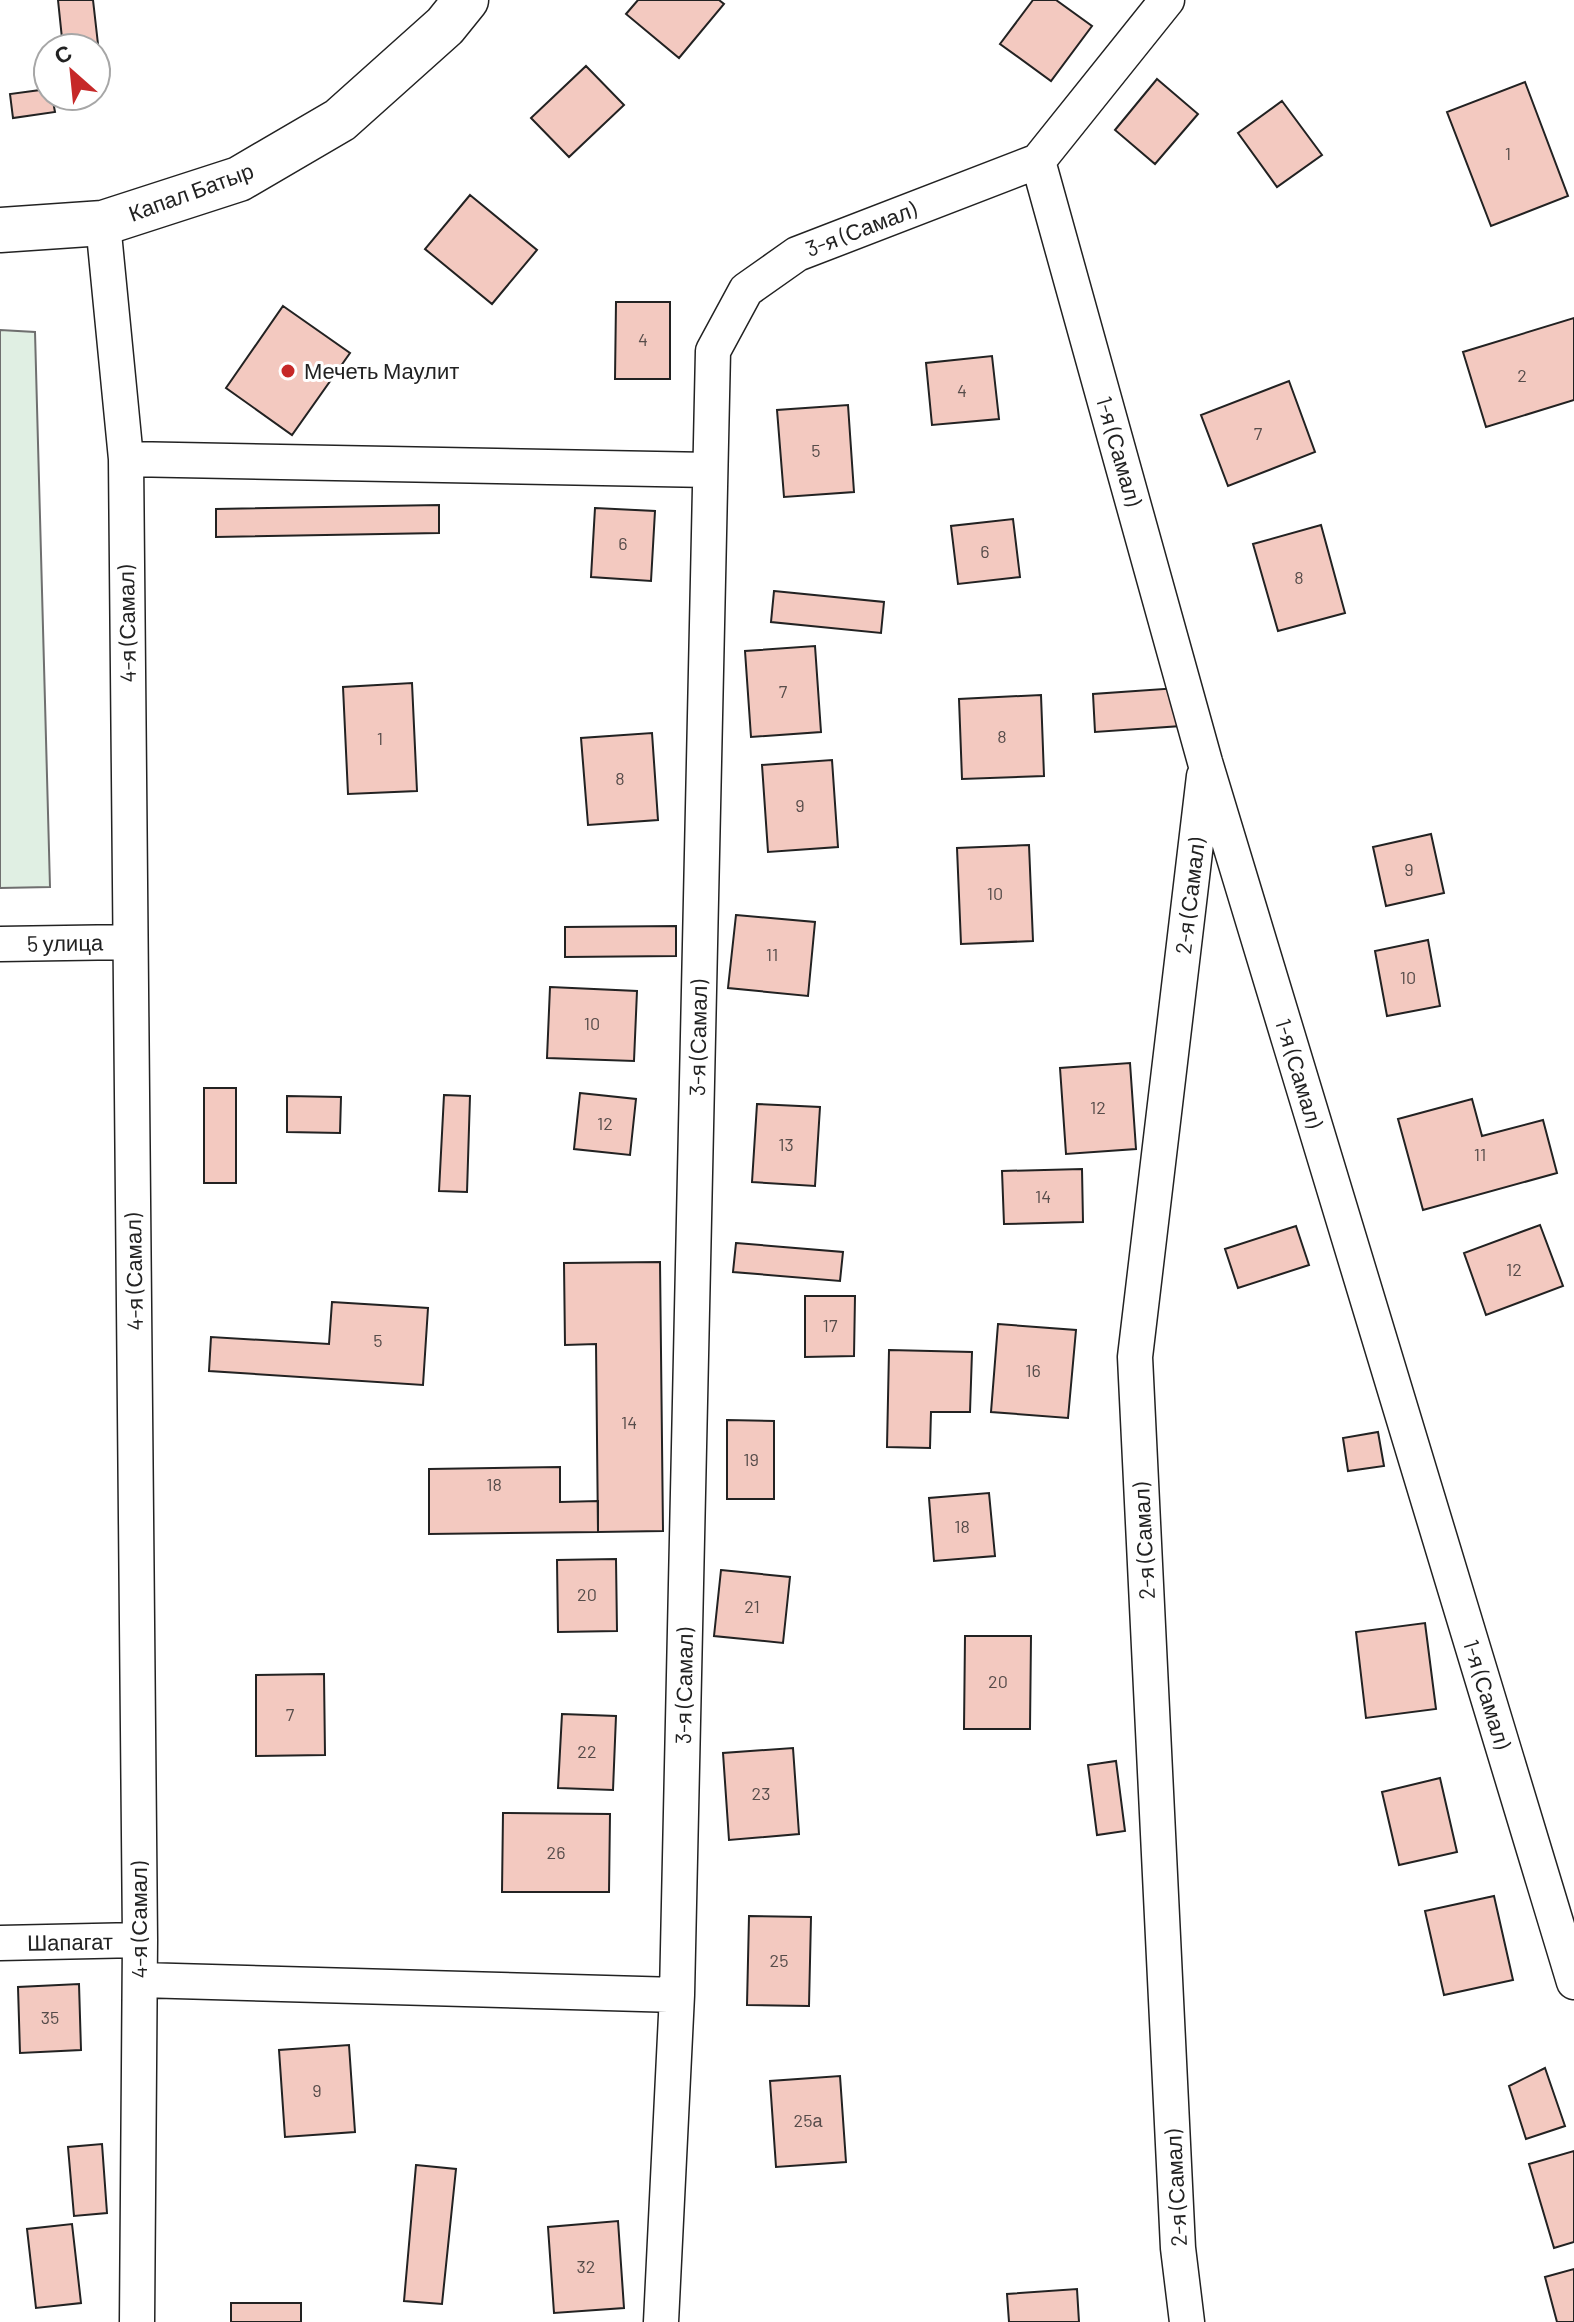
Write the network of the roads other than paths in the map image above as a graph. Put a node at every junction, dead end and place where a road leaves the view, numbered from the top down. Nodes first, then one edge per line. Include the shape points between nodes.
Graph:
1 (466, 0) edge
2 (1167, 0) edge
3 (1038, 161) junction
4 (103, 223) junction
5 (0, 230) edge
6 (126, 459) junction
7 (710, 470) junction
8 (1205, 762) junction
9 (130, 942) junction
10 (0, 944) edge
11 (140, 1940) junction
12 (0, 1943) edge
13 (140, 1980) junction
14 (1574, 1982) edge
15 (677, 1995) junction
16 (137, 2322) edge
17 (661, 2322) edge
18 (1187, 2322) edge

1 - 4 main road, Капал Батыр via 445,26 340,120 239,179
2 - 3 street
3 - 7 street, 3-я (Самал) via 797,254 746,290 713,351
3 - 8 street, 1-я (Самал)
4 - 5 main road, Капал Батыр
4 - 6 street, 4-я (Самал)
6 - 7 street
6 - 9 street, 4-я (Самал)
7 - 15 street, 3-я (Самал)
8 - 14 street, 1-я (Самал)
8 - 18 street, 2-я (Самал) via 1135,1357 1178,2248
9 - 10 street, 5 улица
9 - 11 street, 4-я (Самал)
11 - 12 street, Шапагат
11 - 13 street, 4-я (Самал)
13 - 15 street
13 - 16 street, 4-я (Самал)
15 - 17 street, 3-я (Самал)

